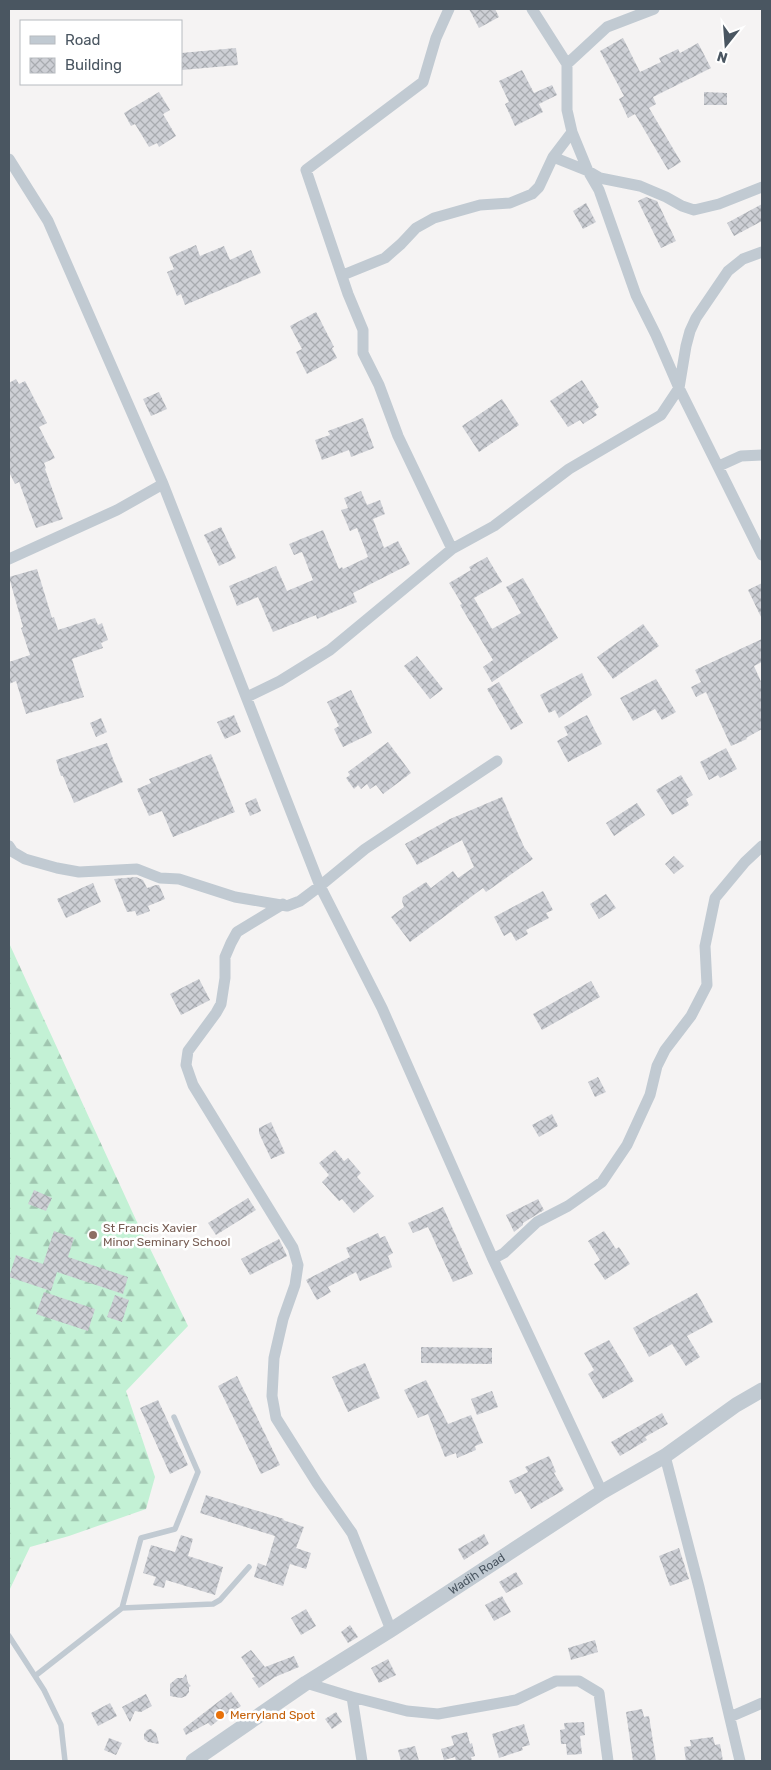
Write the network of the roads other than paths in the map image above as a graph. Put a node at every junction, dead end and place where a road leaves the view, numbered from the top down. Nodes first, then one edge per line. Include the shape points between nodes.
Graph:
1 (449, 9) edge
2 (532, 9) edge
3 (654, 9) edge
4 (567, 64) junction
5 (572, 132) junction
6 (553, 157) junction
7 (9, 159) edge
8 (588, 171) junction
9 (762, 187) edge
10 (762, 252) edge
11 (343, 275) junction
12 (679, 388) junction
13 (762, 455) edge
14 (719, 466) junction
15 (163, 484) junction
16 (452, 549) junction
17 (762, 555) edge
18 (9, 558) edge
19 (248, 698) junction
20 (497, 761) dead end
21 (9, 846) edge
22 (762, 846) edge
23 (320, 886) junction
24 (283, 904) junction
25 (492, 1259) junction
26 (762, 1390) edge
27 (174, 1417) dead end
28 (665, 1456) junction
29 (602, 1492) junction
30 (249, 1567) dead end
31 (122, 1608) junction
32 (391, 1630) junction
33 (9, 1636) edge
34 (35, 1676) junction
35 (306, 1683) junction
36 (352, 1697) junction
37 (762, 1703) edge
38 (730, 1717) junction
39 (66, 1761) edge
40 (193, 1761) edge
41 (362, 1761) edge
42 (608, 1761) edge
43 (740, 1761) edge

1 - 11 street via 436,38 423,82 306,170
2 - 4 street
3 - 4 street via 607,27
4 - 5 street via 567,110
5 - 6 street
5 - 8 street
6 - 8 street
6 - 11 street via 542,182 532,194 510,203 480,205 434,218 416,228 385,258
7 - 15 street via 48,221
8 - 9 street via 600,178 640,186 694,210
8 - 12 street via 599,190 636,295
10 - 12 street via 743,259 728,271 696,318 686,346
11 - 16 street via 363,330 363,353
12 - 14 street
12 - 16 street via 661,415 568,468 494,526
13 - 14 street via 741,456
14 - 17 street
15 - 18 street via 117,510
15 - 19 street
16 - 19 street via 330,650
19 - 23 street
20 - 23 street via 365,849
21 - 24 street via 25,859 57,868 79,872 137,869 235,897
22 - 25 street via 715,898 705,946 707,985 691,1016 657,1066 650,1095 627,1145 602,1182 568,1206 537,1222 504,1253
23 - 24 street via 288,906
23 - 25 street via 382,1008
24 - 32 street via 237,932 225,957 221,1004 188,1051 186,1065 193,1086 293,1248 298,1265 295,1285 274,1358 272,1396 276,1418 352,1533
25 - 29 street
26 - 28 street, Wadih Road
27 - 31 lane via 198,1472 175,1528 141,1538
28 - 29 street, Wadih Road
28 - 38 street
29 - 32 street, Wadih Road
30 - 31 lane via 213,1604
31 - 34 lane
32 - 35 street, Wadih Road
33 - 34 lane
34 - 39 lane via 61,1725
35 - 36 street
35 - 40 street, Wadih Road
36 - 41 street
36 - 42 street via 407,1711 438,1714 516,1700 556,1681 579,1681 599,1693
37 - 38 street
38 - 43 street

